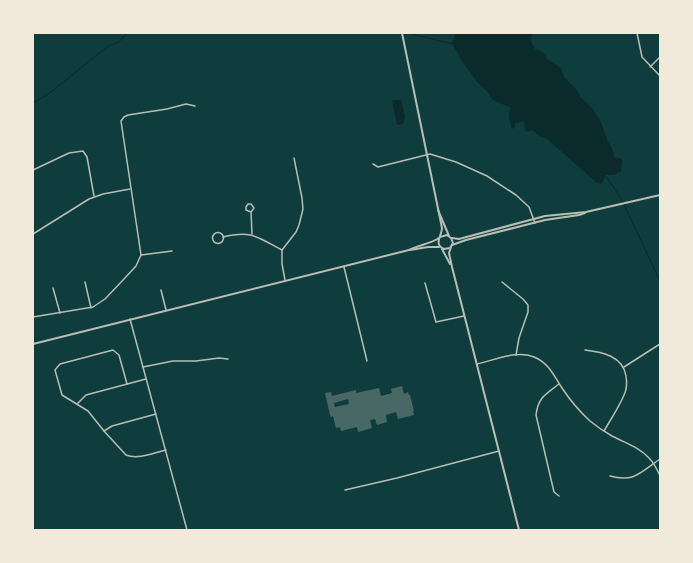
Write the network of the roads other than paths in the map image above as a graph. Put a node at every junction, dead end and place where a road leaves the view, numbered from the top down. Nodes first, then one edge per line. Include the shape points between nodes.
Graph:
1 (402, 33) edge
2 (637, 33) edge
3 (660, 58) edge
4 (650, 67) junction
5 (660, 76) edge
6 (195, 106) dead end
7 (426, 155) junction
8 (294, 158) dead end
9 (373, 164) dead end
10 (33, 170) edge
11 (130, 189) junction
12 (660, 195) edge
13 (94, 196) junction
14 (438, 209) junction
15 (251, 212) junction
16 (586, 212) junction
17 (554, 215) junction
18 (534, 219) junction
19 (555, 219) junction
20 (534, 223) junction
21 (33, 234) edge
22 (252, 234) junction
23 (223, 237) junction
24 (450, 237) junction
25 (440, 238) junction
26 (452, 246) junction
27 (441, 248) junction
28 (172, 250) dead end
29 (282, 250) junction
30 (409, 250) junction
31 (141, 255) junction
32 (344, 267) junction
33 (452, 267) junction
34 (285, 280) junction
35 (85, 282) dead end
36 (425, 282) dead end
37 (502, 282) dead end
38 (53, 288) dead end
39 (161, 290) dead end
40 (91, 308) junction
41 (166, 310) junction
42 (60, 313) junction
43 (464, 316) junction
44 (33, 317) edge
45 (130, 319) junction
46 (33, 344) edge
47 (660, 344) edge
48 (585, 350) dead end
49 (516, 354) junction
50 (228, 359) dead end
51 (367, 361) dead end
52 (477, 364) junction
53 (143, 367) junction
54 (624, 367) junction
55 (146, 379) junction
56 (127, 384) junction
57 (559, 384) junction
58 (77, 404) junction
59 (156, 414) junction
60 (104, 431) junction
61 (604, 431) junction
62 (166, 450) junction
63 (499, 451) junction
64 (660, 459) edge
65 (654, 463) junction
66 (610, 476) dead end
67 (660, 476) edge
68 (345, 490) dead end
69 (559, 496) dead end
70 (187, 530) edge
71 (519, 530) edge

1 - 7 street
2 - 4 street via 641,54
3 - 4 street
4 - 5 street
6 - 11 street via 186,104 128,115 122,119 120,124
7 - 9 street via 378,167
7 - 14 street
7 - 18 street via 434,154 487,176 516,195 529,207
8 - 29 street via 303,209 300,225
10 - 13 street via 68,153 83,151 87,156
11 - 13 street
11 - 31 street
12 - 16 street
13 - 21 street
14 - 24 street
14 - 25 street via 442,228
15 - 15 street via 254,208 248,204 246,210
15 - 22 street
16 - 17 street
16 - 19 street
17 - 18 street
17 - 19 street
18 - 20 street
18 - 24 street via 459,239
19 - 20 street
20 - 26 street
22 - 23 street
22 - 29 street
23 - 23 street via 217,232 213,239 218,243 222,242
24 - 25 street via 444,235
24 - 26 street via 453,241
25 - 27 street via 438,244
25 - 30 street
26 - 27 street via 448,249
26 - 33 street via 449,253
27 - 30 street via 436,246
27 - 33 street
28 - 31 street
29 - 34 street
30 - 32 street
31 - 40 street via 136,266 124,280 105,299
32 - 34 street
32 - 51 street
33 - 43 street
34 - 41 street
35 - 40 street
36 - 43 street via 436,322
37 - 49 street via 528,305
38 - 42 street
39 - 41 street
40 - 42 street
41 - 45 street
42 - 44 street
43 - 52 street
45 - 46 street
45 - 53 street
47 - 54 street
48 - 54 street via 608,355
49 - 52 street
49 - 57 street via 542,362 551,370
50 - 53 street via 173,361
52 - 63 street
53 - 55 street
54 - 61 street via 627,378 624,395
55 - 56 street
55 - 59 street
56 - 58 street via 86,395
56 - 58 street via 119,355 113,350 60,364 56,368 56,373 62,395
57 - 61 street via 582,413
57 - 69 street via 540,399 536,415 554,492
58 - 60 street via 88,411
59 - 60 street via 112,426
59 - 62 street
60 - 62 street via 130,457
61 - 65 street via 640,450
62 - 70 street
63 - 68 street
63 - 71 street
64 - 65 street
65 - 66 street via 628,479
65 - 67 street

